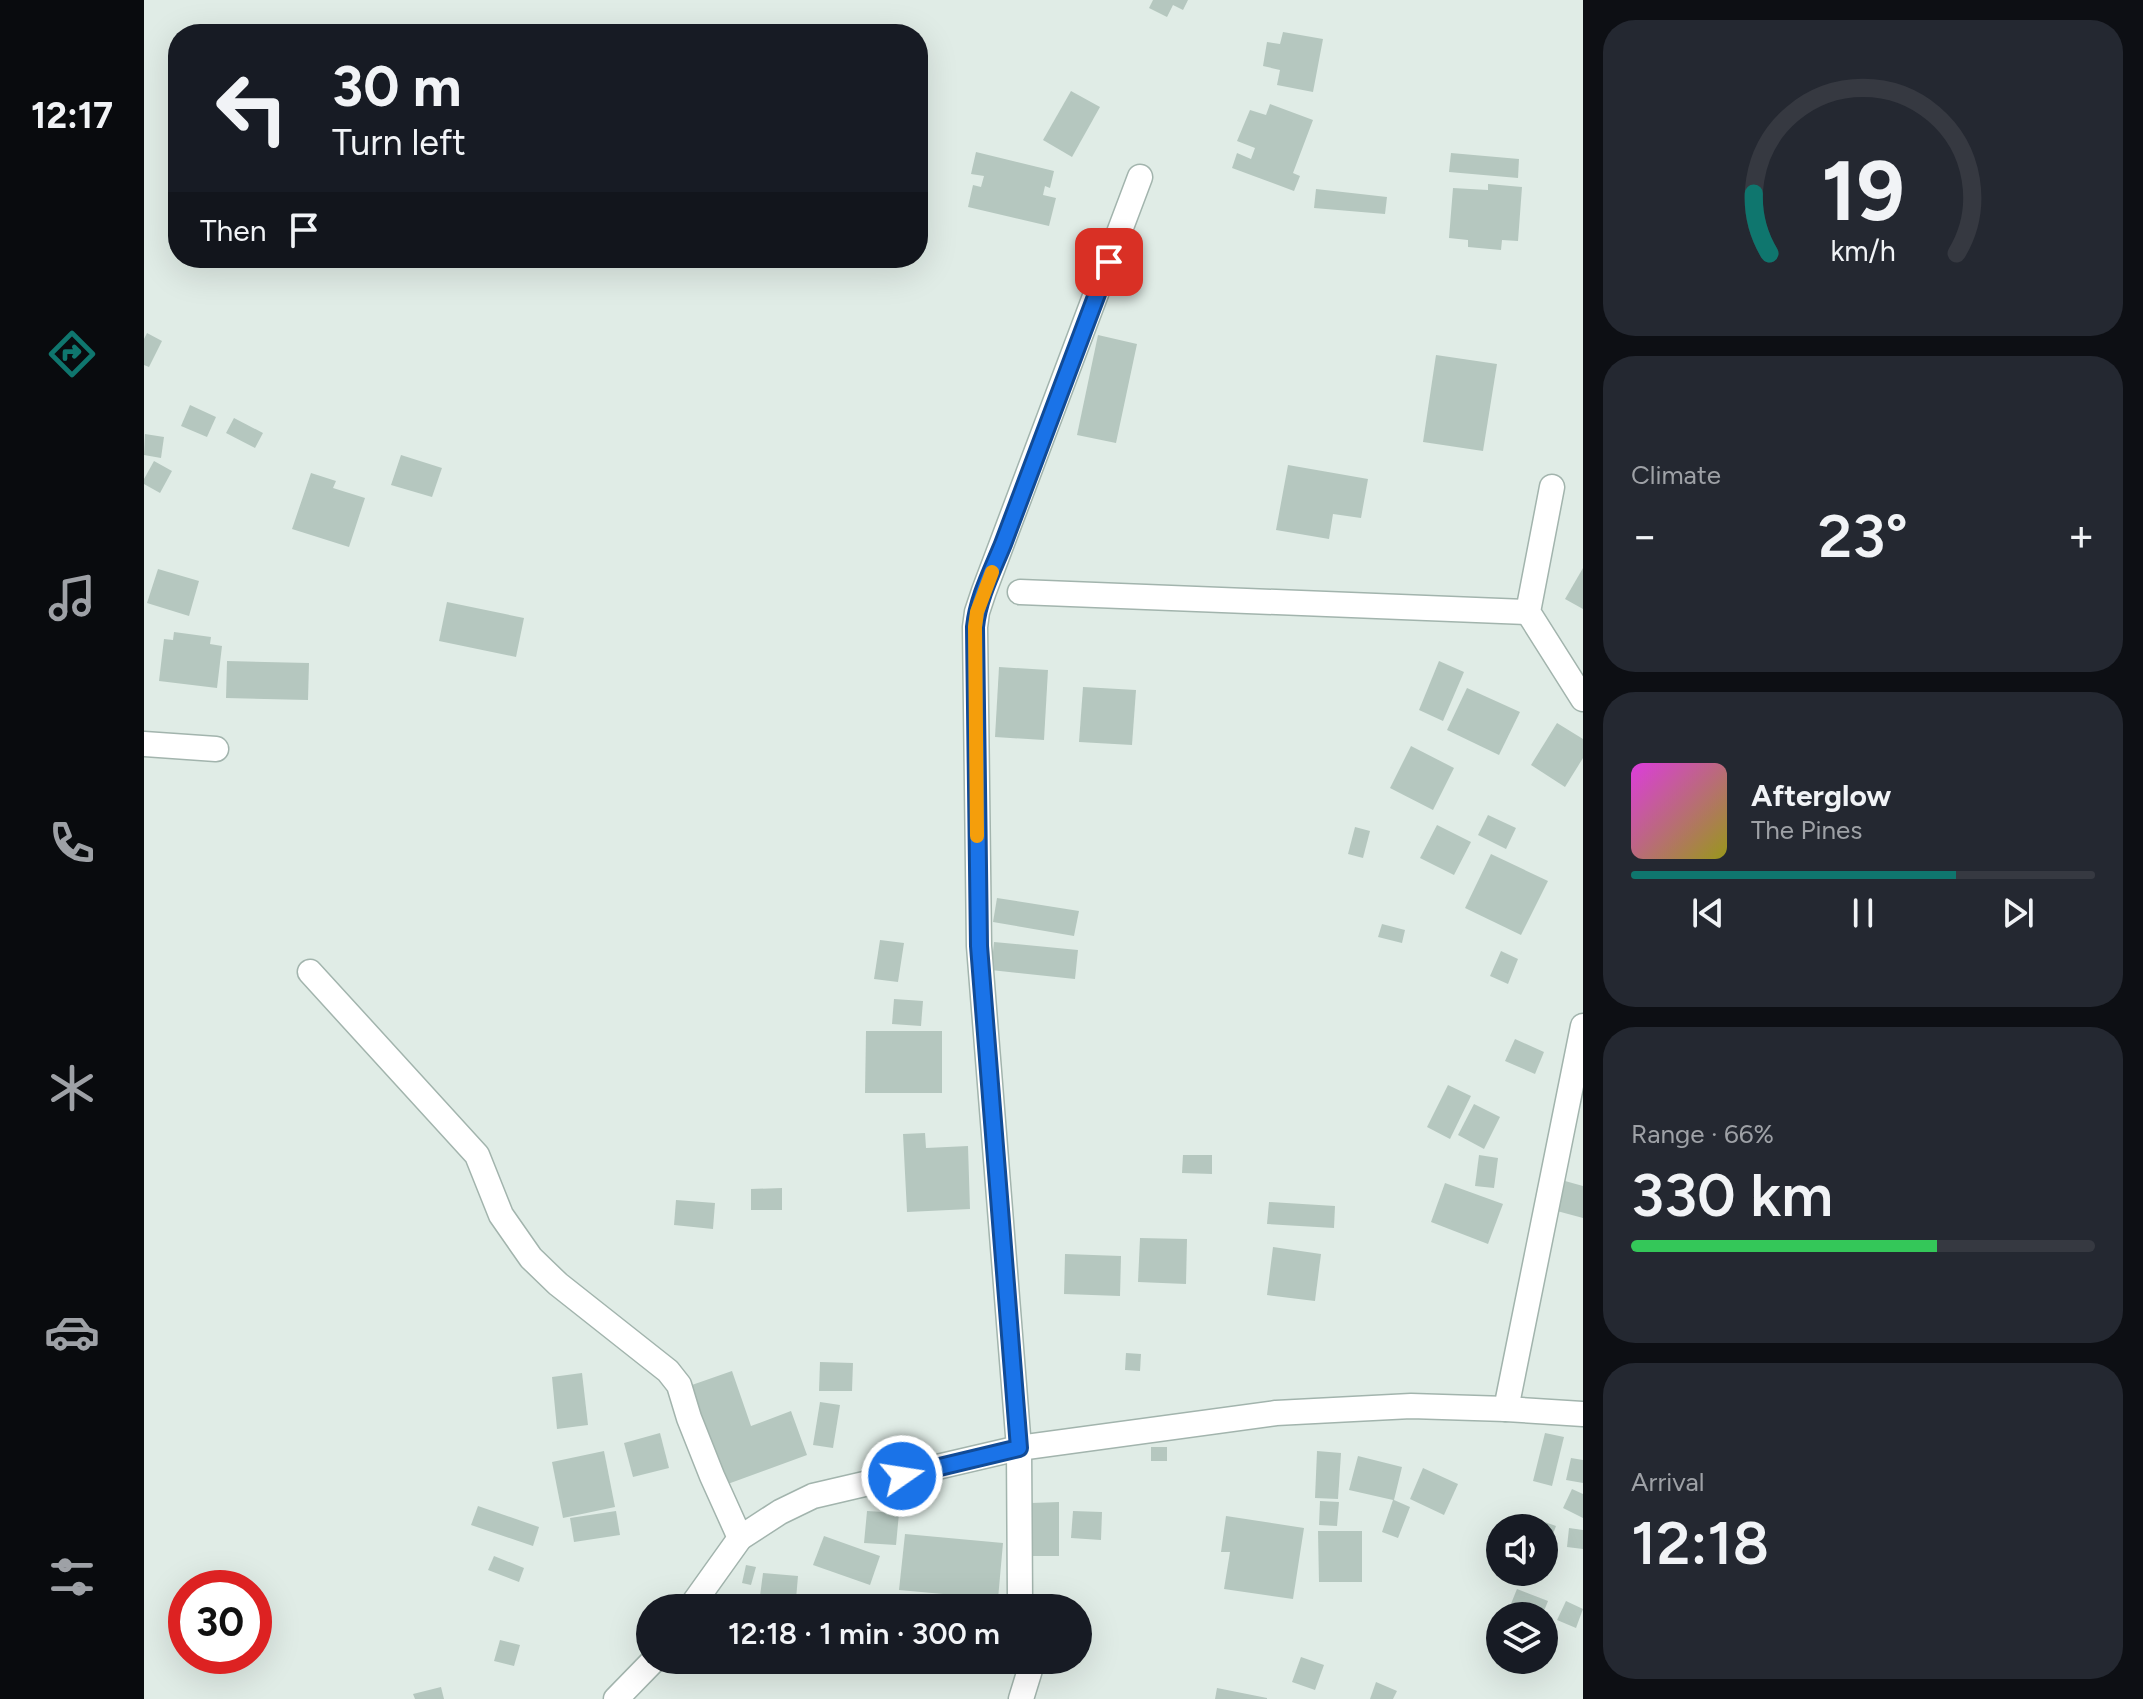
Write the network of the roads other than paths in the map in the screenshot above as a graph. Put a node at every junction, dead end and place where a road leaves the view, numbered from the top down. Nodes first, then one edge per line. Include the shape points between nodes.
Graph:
1 (1140, 177) dead end
2 (1552, 487) dead end
3 (1020, 592) dead end
4 (1528, 612) junction
5 (1583, 699) edge
6 (144, 744) edge
7 (216, 749) dead end
8 (310, 972) dead end
9 (1583, 1026) edge
10 (1506, 1409) junction
11 (1583, 1414) edge
12 (1019, 1448) junction
13 (740, 1538) junction
14 (700, 1594) edge
15 (1020, 1594) edge
16 (640, 1674) edge
17 (1029, 1674) edge
18 (616, 1699) edge
19 (1021, 1699) edge

1 - 12 street via 977,612 979,946
2 - 4 street
3 - 4 street
4 - 5 street
6 - 7 street
8 - 13 street via 477,1155 501,1215 531,1258 679,1385
9 - 10 street
10 - 11 street
10 - 12 street via 1411,1406 1276,1413
12 - 13 street via 813,1496
12 - 15 street
13 - 14 street
16 - 18 street
17 - 19 street

